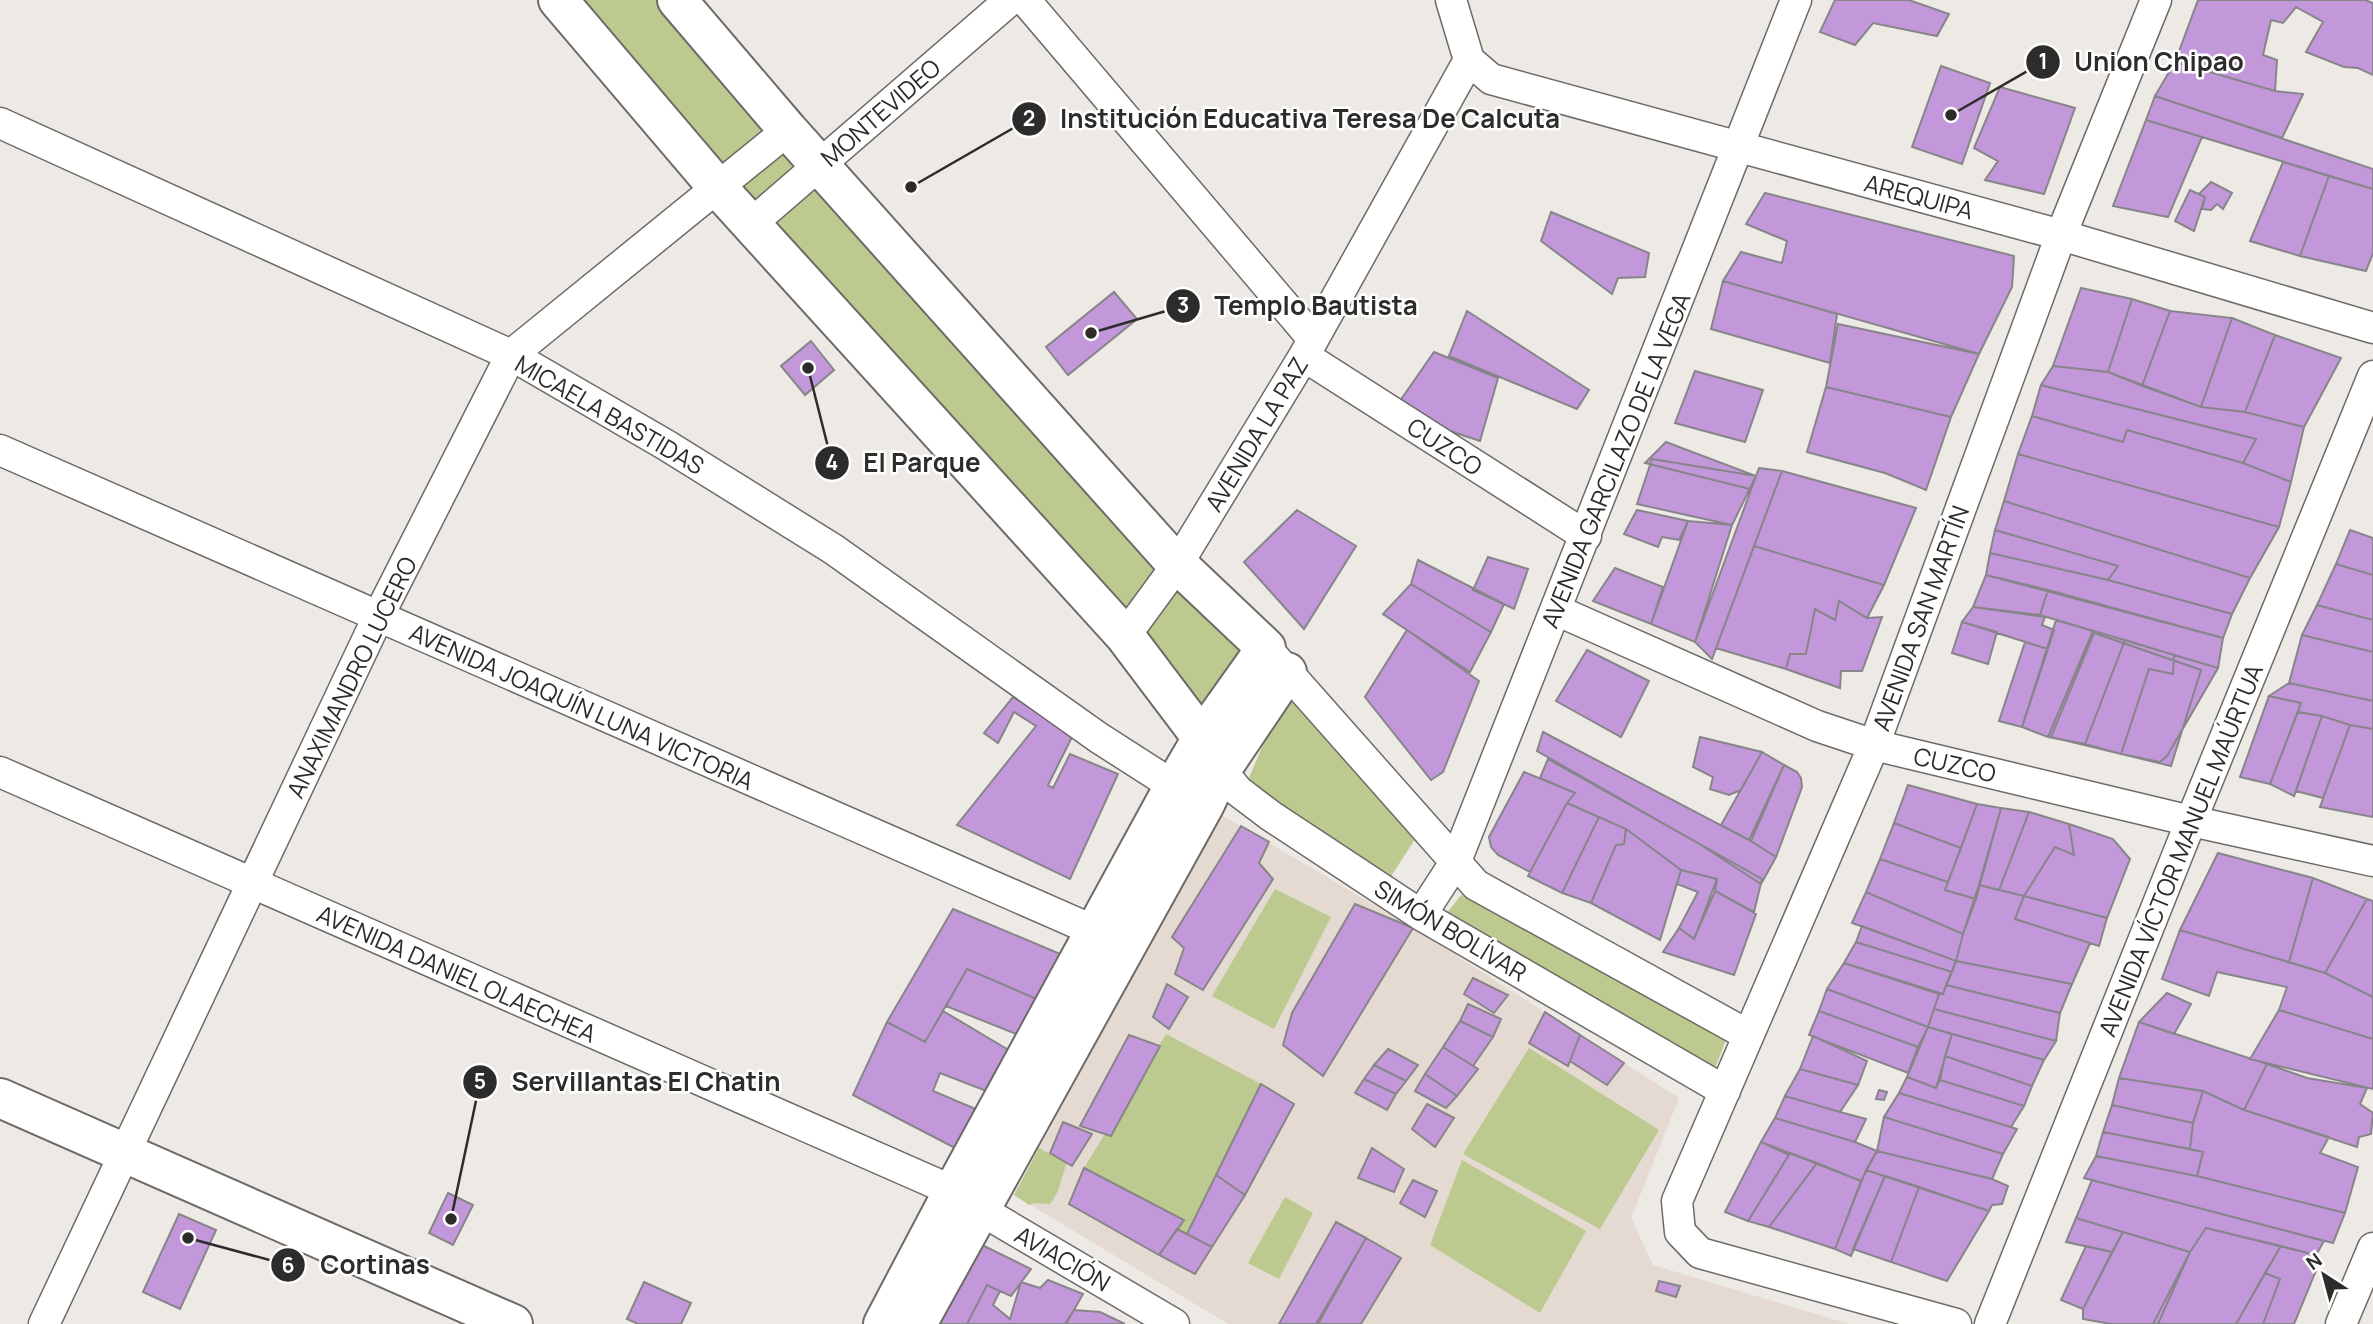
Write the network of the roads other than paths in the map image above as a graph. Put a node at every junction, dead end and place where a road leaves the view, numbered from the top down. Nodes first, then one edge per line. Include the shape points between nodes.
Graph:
1 (558, 0) edge
2 (677, 0) edge
3 (1010, 0) edge
4 (1025, 0) edge
5 (1451, 0) edge
6 (1796, 0) edge
7 (2156, 0) edge
8 (1469, 60) junction
9 (0, 123) edge
10 (788, 130) junction
11 (1738, 146) junction
12 (819, 165) junction
13 (718, 188) junction
14 (751, 224) junction
15 (2061, 235) junction
16 (2373, 328) edge
17 (1309, 348) junction
18 (511, 355) junction
19 (2373, 376) edge
20 (0, 450) edge
21 (1586, 536) junction
22 (1177, 565) junction
23 (1556, 610) junction
24 (378, 617) junction
25 (1125, 636) junction
26 (1277, 660) junction
27 (1874, 745) junction
28 (1212, 754) junction
29 (0, 772) edge
30 (1174, 786) junction
31 (2191, 821) junction
32 (1456, 861) junction
33 (2373, 861) edge
34 (252, 882) junction
35 (1421, 915) junction
36 (1110, 938) junction
37 (1748, 1035) junction
38 (1725, 1091) junction
39 (0, 1098) edge
40 (125, 1154) junction
41 (966, 1200) junction
42 (2373, 1248) edge
43 (44, 1324) edge
44 (513, 1324) edge
45 (883, 1324) edge
46 (916, 1324) edge
47 (1174, 1324) edge
48 (1956, 1324) edge
49 (1990, 1324) edge
50 (2341, 1324) edge

1 - 13 street
2 - 10 street
3 - 12 street, MONTEVIDEO
4 - 17 street, CUZCO
5 - 8 street
6 - 11 street, AVENIDA GARCILAZO DE LA VEGA
7 - 15 street, AVENIDA SAN MARTÍN
8 - 11 street, AREQUIPA via 1491,79
8 - 17 street, AVENIDA LA PAZ
9 - 18 street, MICAELA BASTIDAS
10 - 12 street
10 - 13 street, ANAXIMANDRO LUCERO
11 - 15 street, AREQUIPA
11 - 21 street, AVENIDA GARCILAZO DE LA VEGA
12 - 14 street, MONTEVIDEO
12 - 22 street
13 - 14 street
13 - 18 street, ANAXIMANDRO LUCERO
14 - 25 street
15 - 16 street, AREQUIPA
15 - 27 street, AVENIDA SAN MARTÍN
17 - 21 street, CUZCO
17 - 22 street, AVENIDA LA PAZ
18 - 24 street, ANAXIMANDRO LUCERO
18 - 30 street, MICAELA BASTIDAS via 833,549
19 - 31 street, AVENIDA VÍCTOR MANUEL MAÚRTUA
20 - 24 street, AVENIDA JOAQUÍN LUNA VICTORIA
21 - 23 street, AVENIDA GARCILAZO DE LA VEGA
22 - 25 street, AVENIDA LA PAZ
22 - 26 street
23 - 27 street, CUZCO via 1817,726
23 - 32 street, AVENIDA GARCILAZO DE LA VEGA
24 - 34 street, ANAXIMANDRO LUCERO
24 - 36 street, AVENIDA JOAQUÍN LUNA VICTORIA
25 - 28 street
26 - 28 street
26 - 32 street
27 - 31 street, CUZCO
27 - 37 street, AVENIDA SAN MARTÍN
28 - 30 street
28 - 35 street, SIMÓN BOLÍVAR via 1238,791
28 - 36 street via 1205,804
29 - 34 street, AVENIDA DANIEL OLAECHEA
30 - 36 street
31 - 33 street, CUZCO
31 - 49 street, AVENIDA VÍCTOR MANUEL MAÚRTUA
32 - 35 street, AVENIDA GARCILAZO DE LA VEGA
32 - 37 street via 1476,885
34 - 40 street, ANAXIMANDRO LUCERO
34 - 41 street, AVENIDA DANIEL OLAECHEA
35 - 38 street, SIMÓN BOLÍVAR
36 - 41 street
37 - 38 street, AVENIDA SAN MARTÍN
38 - 48 street, AVENIDA SAN MARTÍN via 1677,1201 1681,1232 1700,1253
39 - 40 street
40 - 43 street, ANAXIMANDRO LUCERO
40 - 44 street
41 - 45 street
41 - 46 street
41 - 47 street, AVIACIÓN
42 - 50 street

